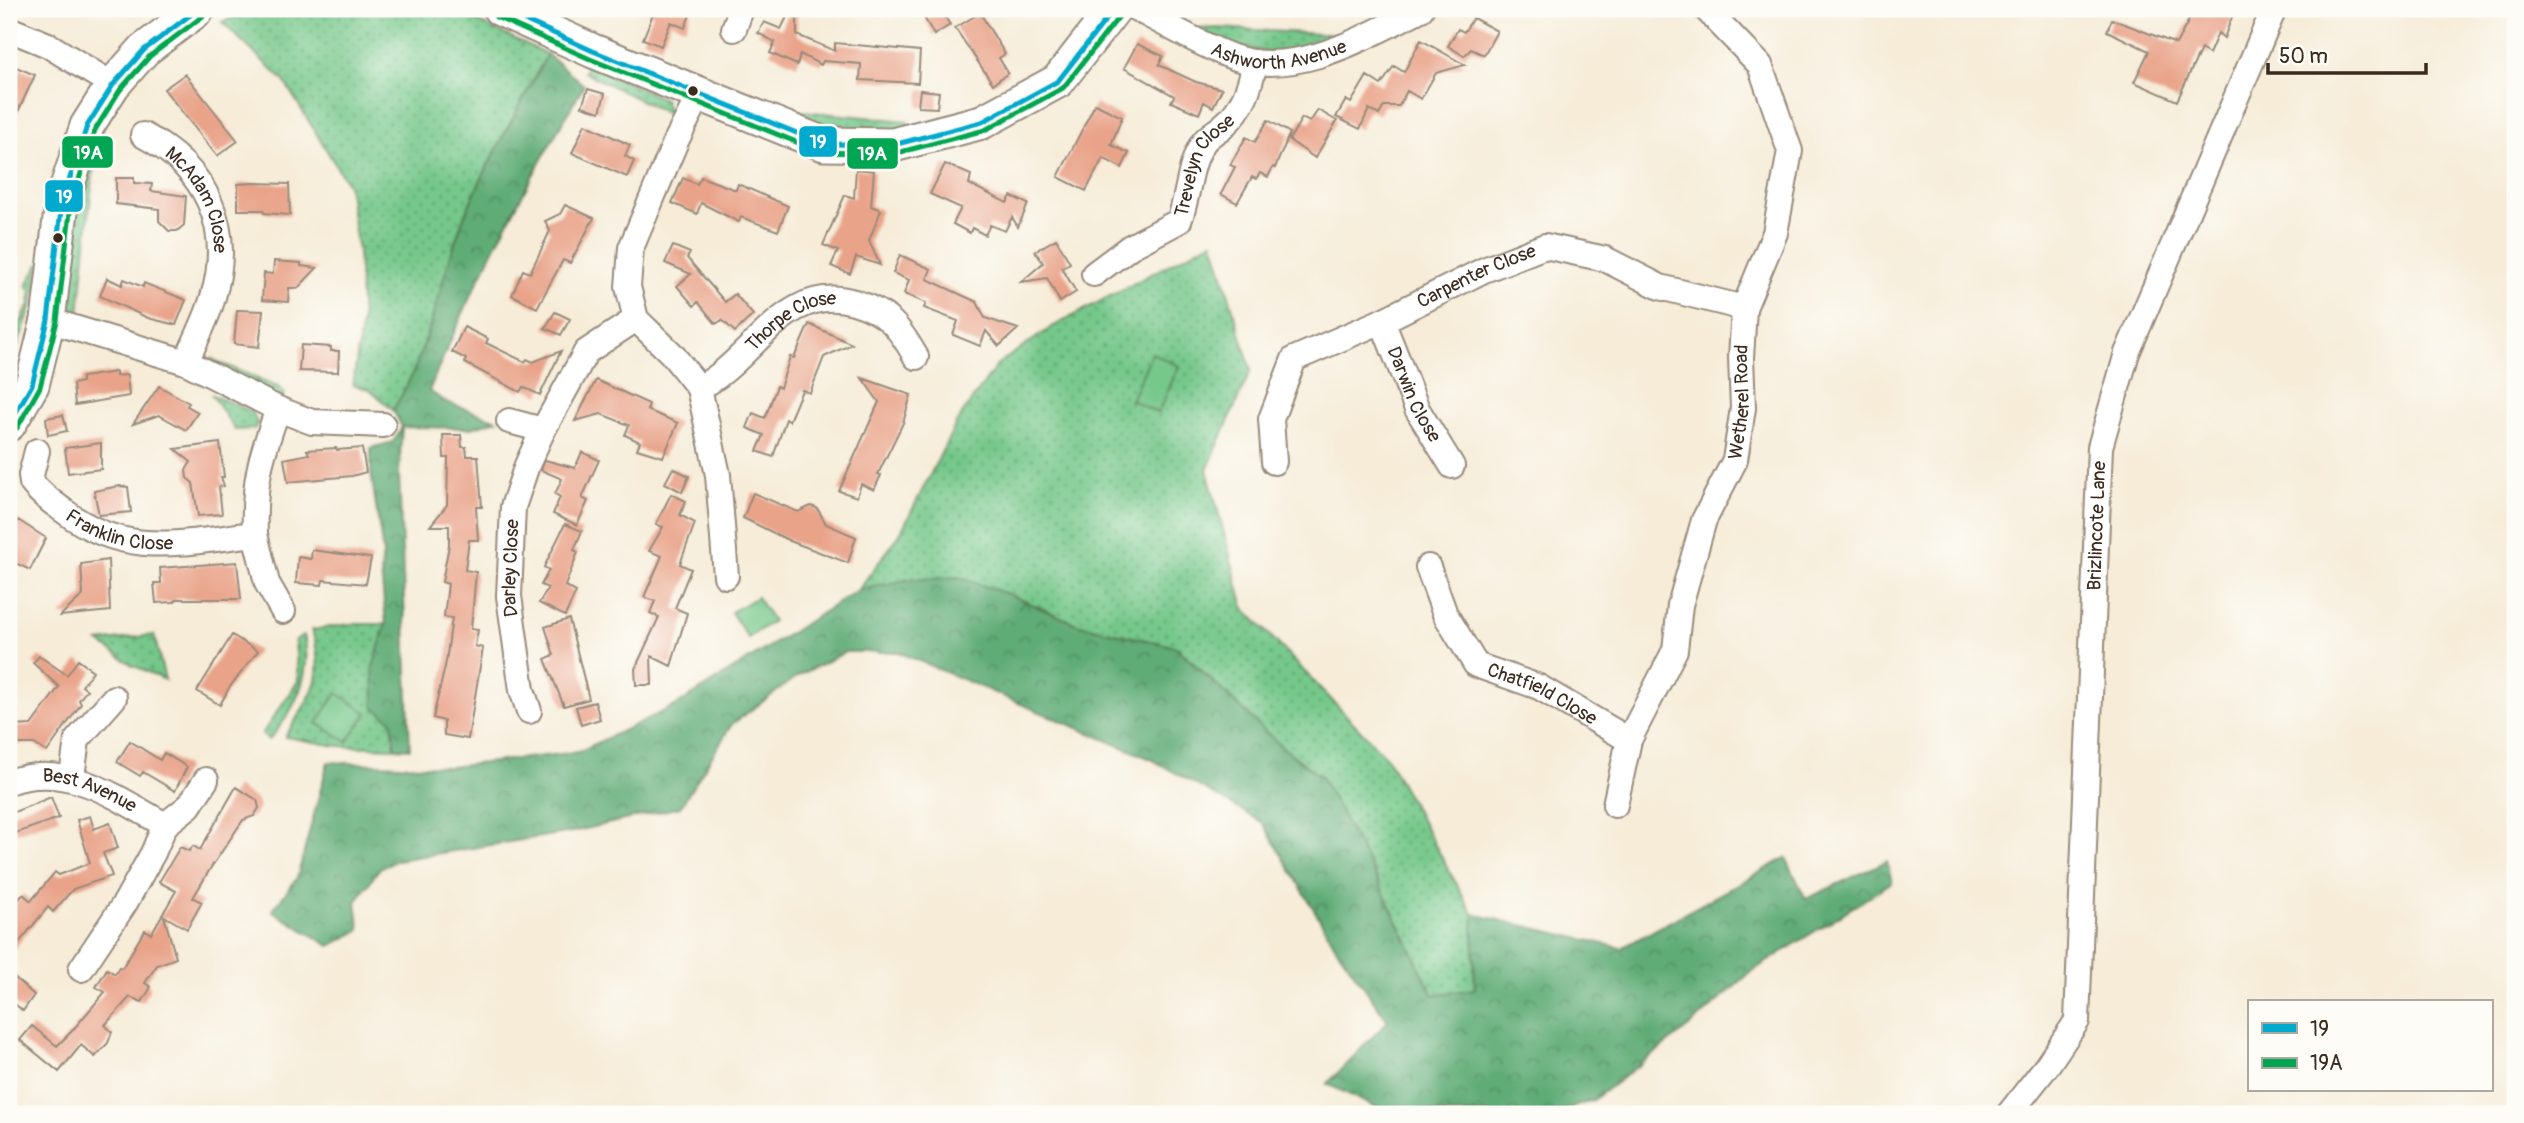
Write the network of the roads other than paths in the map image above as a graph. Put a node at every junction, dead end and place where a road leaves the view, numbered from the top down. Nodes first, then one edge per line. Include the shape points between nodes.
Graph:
1 (198, 9) edge
2 (500, 9) edge
3 (1114, 9) edge
4 (1137, 9) edge
5 (1421, 9) edge
6 (1706, 9) edge
7 (2274, 9) edge
8 (9, 29) edge
9 (1255, 62) junction
10 (113, 85) junction
11 (700, 94) junction
12 (142, 135) dead end
13 (1094, 274) dead end
14 (1744, 308) junction
15 (636, 319) junction
16 (48, 320) junction
17 (1382, 321) junction
18 (916, 357) dead end
19 (186, 362) junction
20 (699, 388) junction
21 (278, 409) junction
22 (509, 421) dead end
23 (9, 424) edge
24 (383, 425) dead end
25 (543, 430) junction
26 (37, 451) dead end
27 (1274, 462) dead end
28 (1452, 466) dead end
29 (255, 534) junction
30 (1428, 567) dead end
31 (726, 576) dead end
32 (283, 611) dead end
33 (114, 698) dead end
34 (529, 711) dead end
35 (1629, 740) junction
36 (72, 776) junction
37 (206, 780) dead end
38 (9, 782) edge
39 (1615, 805) dead end
40 (165, 825) junction
41 (81, 969) dead end
42 (2009, 1114) edge

1 - 10 street via 144,50
2 - 11 street
3 - 11 street via 1058,81 982,122 893,145 824,144
4 - 9 street, Ashworth Avenue via 1233,57
5 - 9 street, Ashworth Avenue via 1337,48 1288,62
6 - 14 street, Wetherel Road via 1760,65 1790,151 1775,233
7 - 42 street, Brizlincote Lane via 2127,354 2100,447 2077,1021
8 - 10 street via 48,46
9 - 13 street, Trevelyn Close via 1249,91 1238,109 1204,141 1191,169 1187,203 1179,221 1130,247
10 - 16 street via 87,126 62,202
11 - 15 street via 631,248 628,287
12 - 19 street, McAdam Close via 190,170 206,192 220,242 210,309
14 - 17 street, Carpenter Close via 1660,287 1605,259 1545,246 1484,270
14 - 35 street, Wetherel Road via 1743,408 1735,460 1704,520 1680,606 1675,650
15 - 20 street
15 - 25 street, Darley Close via 586,352
16 - 19 street
16 - 23 street via 32,385
17 - 27 street, Carpenter Close via 1294,359 1271,419
17 - 28 street, Darwin Close via 1417,409
18 - 20 street, Thorpe Close via 899,327 875,308 815,298 788,311 736,363
19 - 21 street
20 - 31 street via 719,475
21 - 24 street via 312,422
21 - 29 street via 253,492
22 - 25 street
25 - 34 street, Darley Close via 513,507 509,596
26 - 29 street, Franklin Close via 23,491 88,530 127,543 154,544
29 - 32 street via 267,583
30 - 35 street, Chatfield Close via 1445,614 1476,665 1539,687
33 - 36 street via 77,740
35 - 39 street, Wetherel Road
36 - 38 street, Best Avenue
36 - 40 street, Best Avenue
37 - 40 street via 189,806
40 - 41 street via 125,903

